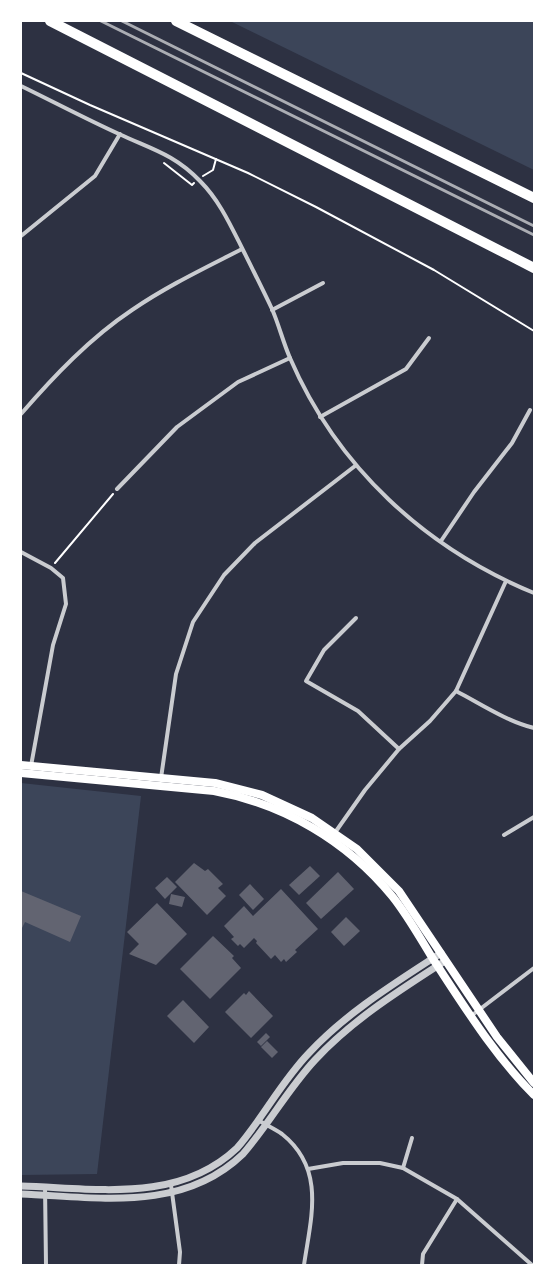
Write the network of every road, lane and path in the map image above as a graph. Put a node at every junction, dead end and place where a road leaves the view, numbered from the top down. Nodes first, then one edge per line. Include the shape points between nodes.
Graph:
1 (50, 21) edge
2 (176, 21) edge
3 (21, 73) edge
4 (21, 86) edge
5 (120, 134) junction
6 (216, 159) junction
7 (198, 178) junction
8 (534, 198) edge
9 (21, 236) edge
10 (242, 248) junction
11 (534, 268) edge
12 (323, 283) dead end
13 (272, 310) junction
14 (534, 331) edge
15 (429, 338) dead end
16 (290, 358) junction
17 (530, 410) dead end
18 (21, 414) edge
19 (320, 417) junction
20 (355, 466) junction
21 (117, 489) joint
22 (441, 541) junction
23 (21, 552) edge
24 (51, 568) junction
25 (506, 581) junction
26 (534, 593) edge
27 (356, 618) dead end
28 (456, 691) junction
29 (534, 728) edge
30 (399, 749) junction
31 (21, 765) edge
32 (31, 766) junction
33 (25, 774) edge
34 (161, 777) junction
35 (160, 787) junction
36 (534, 817) edge
37 (504, 835) dead end
38 (333, 836) junction
39 (441, 953) junction
40 (433, 958) junction
41 (445, 961) junction
42 (438, 966) junction
43 (534, 968) edge
44 (479, 1011) junction
45 (471, 1016) junction
46 (534, 1083) edge
47 (534, 1095) edge
48 (258, 1120) junction
49 (266, 1125) junction
50 (412, 1138) dead end
51 (403, 1168) junction
52 (308, 1169) junction
53 (171, 1185) junction
54 (21, 1186) edge
55 (45, 1186) junction
56 (173, 1193) junction
57 (21, 1194) edge
58 (45, 1195) junction
59 (457, 1200) junction
60 (46, 1265) edge
61 (179, 1265) edge
62 (304, 1265) edge
63 (422, 1265) edge
64 (532, 1265) edge

1 - 11 highway
2 - 8 highway
3 - 6 path
4 - 5 street
5 - 7 street via 159,150
5 - 9 street via 94,176
6 - 7 path via 213,170
6 - 14 path via 316,207 434,270
7 - 10 street via 222,210
10 - 13 street
10 - 18 street via 172,285 115,322 84,348
12 - 13 street
13 - 16 street
15 - 19 street via 406,368
16 - 19 street
16 - 21 street via 238,382 183,423
17 - 22 street via 512,443 474,492
19 - 20 street
20 - 22 street via 390,502
20 - 34 street via 255,543 224,576 193,622 176,674
21 - 24 path
22 - 25 street via 456,553
23 - 24 street
24 - 32 street via 62,578 66,604 53,645
25 - 26 street
25 - 28 street
27 - 30 street via 324,650 306,681 358,711
28 - 29 street via 522,725
28 - 30 street via 430,721
30 - 38 street via 364,790
31 - 32 main road
32 - 33 street
32 - 34 main road
33 - 35 main road
34 - 35 street
34 - 38 main road via 215,783 262,795 297,810
35 - 38 main road via 214,791 251,800 288,814
36 - 37 street
38 - 39 main road via 375,866 399,891
38 - 40 main road via 392,897
39 - 40 street
39 - 41 main road
40 - 42 main road
40 - 48 street via 342,1022 320,1042 299,1064
41 - 42 street
41 - 44 main road
42 - 45 main road
42 - 49 street via 348,1029 326,1048 306,1070
43 - 44 street
44 - 45 street
44 - 46 main road
45 - 47 main road via 509,1068
48 - 49 street
48 - 53 street via 228,1156 199,1174
49 - 52 street via 292,1144
49 - 56 street via 234,1163 203,1182
50 - 51 street
51 - 52 street via 380,1163 343,1163
51 - 59 street
52 - 62 street via 313,1187
53 - 55 street via 131,1189
53 - 56 street
54 - 55 street
55 - 58 street
56 - 58 street via 131,1198
56 - 61 street via 180,1252
57 - 58 street
58 - 60 street
59 - 63 street via 423,1254
59 - 64 street

